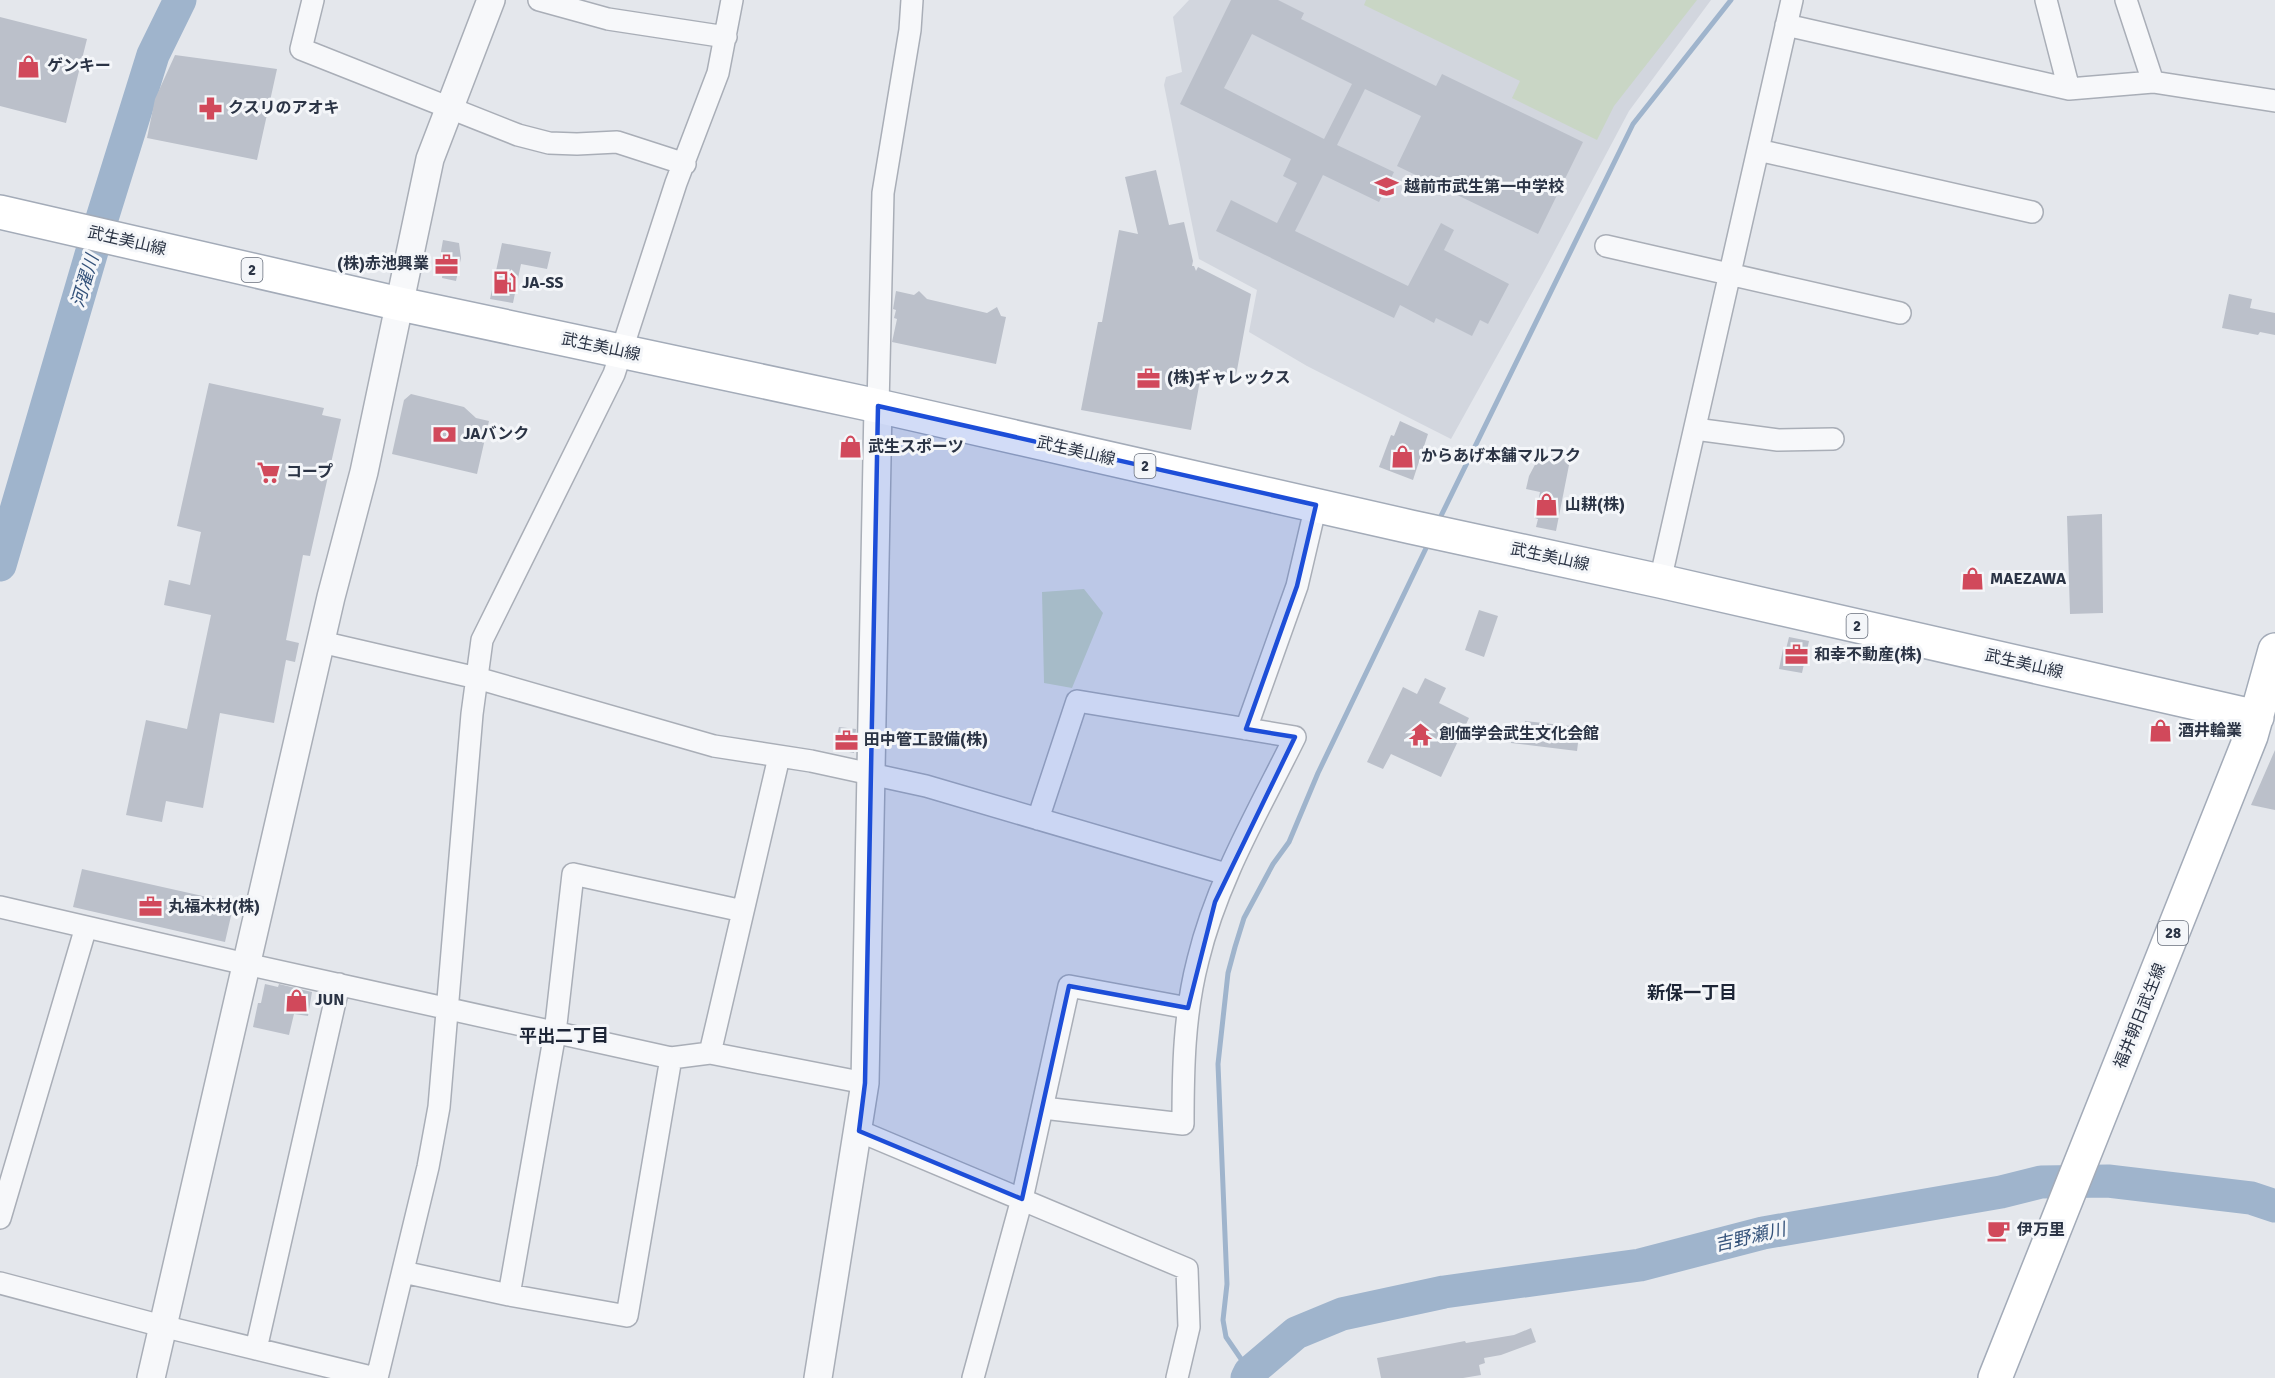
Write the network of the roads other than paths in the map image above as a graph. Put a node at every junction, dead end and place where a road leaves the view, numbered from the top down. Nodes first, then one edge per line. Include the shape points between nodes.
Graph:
1 (313, 0) edge
2 (491, 0) edge
3 (539, 0) edge
4 (732, 0) edge
5 (912, 0) edge
6 (1792, 0) edge
7 (2046, 0) edge
8 (2126, 0) edge
9 (1786, 24) junction
10 (726, 37) junction
11 (2152, 82) junction
12 (2069, 89) junction
13 (2275, 101) edge
14 (450, 109) junction
15 (1758, 150) junction
16 (685, 164) junction
17 (0, 212) edge
18 (2032, 212) dead end
19 (1606, 246) dead end
20 (1730, 275) junction
21 (400, 304) junction
22 (1900, 313) dead end
23 (623, 351) junction
24 (878, 406) junction
25 (1695, 429) junction
26 (1833, 439) dead end
27 (1316, 505) junction
28 (1660, 580) junction
29 (321, 642) junction
30 (2275, 650) edge
31 (477, 678) junction
32 (2266, 719) edge
33 (1246, 729) junction
34 (779, 757) junction
35 (871, 774) junction
36 (1038, 819) junction
37 (1226, 874) junction
38 (0, 906) edge
39 (743, 911) junction
40 (86, 927) junction
41 (246, 964) junction
42 (339, 984) junction
43 (1188, 1008) junction
44 (448, 1009) junction
45 (555, 1033) junction
46 (710, 1053) junction
47 (671, 1058) junction
48 (865, 1083) junction
49 (1042, 1108) junction
50 (859, 1131) junction
51 (1022, 1198) junction
52 (0, 1218) edge
53 (402, 1272) junction
54 (0, 1283) edge
55 (509, 1295) junction
56 (162, 1326) junction
57 (256, 1349) junction
58 (151, 1378) edge
59 (376, 1378) edge
60 (818, 1378) edge
61 (973, 1378) edge
62 (1177, 1378) edge
63 (1995, 1378) edge

1 - 14 street via 301,49
2 - 14 street
3 - 10 street via 608,18
4 - 10 street
5 - 24 street via 883,193
6 - 9 street
7 - 12 street
8 - 11 street
9 - 12 street
9 - 15 street
10 - 16 street via 718,73
11 - 12 street
11 - 13 street
14 - 16 street via 518,135 549,142 616,142
14 - 21 street via 430,159
15 - 18 street
15 - 20 street
16 - 23 street
17 - 21 main road, 武生美山線 / 2
19 - 20 street
20 - 22 street
20 - 25 street
21 - 23 main road, 武生美山線 / 2
21 - 29 street via 364,472
23 - 24 main road, 武生美山線 / 2
23 - 31 street via 482,640
24 - 27 main road, 武生美山線 / 2
24 - 35 street
25 - 26 street via 1778,440
25 - 28 street
27 - 28 main road, 武生美山線 / 2
27 - 33 street via 1297,586
28 - 32 main road, 武生美山線 / 2
29 - 31 street
29 - 41 street
30 - 32 main road, 福井朝日武生線 / 28
31 - 34 street via 714,746
31 - 44 street
32 - 63 main road, 福井朝日武生線 / 28
33 - 36 street via 1077,701
33 - 37 street via 1295,737
34 - 35 street
34 - 39 street
35 - 36 street
35 - 48 street
36 - 37 street
37 - 43 street via 1198,958
38 - 40 street
39 - 45 street via 573,874
39 - 46 street
40 - 41 street
40 - 52 street
41 - 42 street
41 - 56 street
42 - 44 street
42 - 57 street
43 - 49 street via 1070,986
43 - 49 street via 1184,1124
44 - 45 street
44 - 53 street via 436,1128
45 - 47 street
45 - 55 street
46 - 47 street
46 - 48 street
47 - 55 street via 627,1316
48 - 50 street
49 - 51 street
50 - 51 street
50 - 60 street
51 - 61 street
51 - 62 street via 1186,1269 1189,1327
53 - 55 street
53 - 59 street
54 - 56 street
56 - 57 street
56 - 58 street
57 - 59 street

